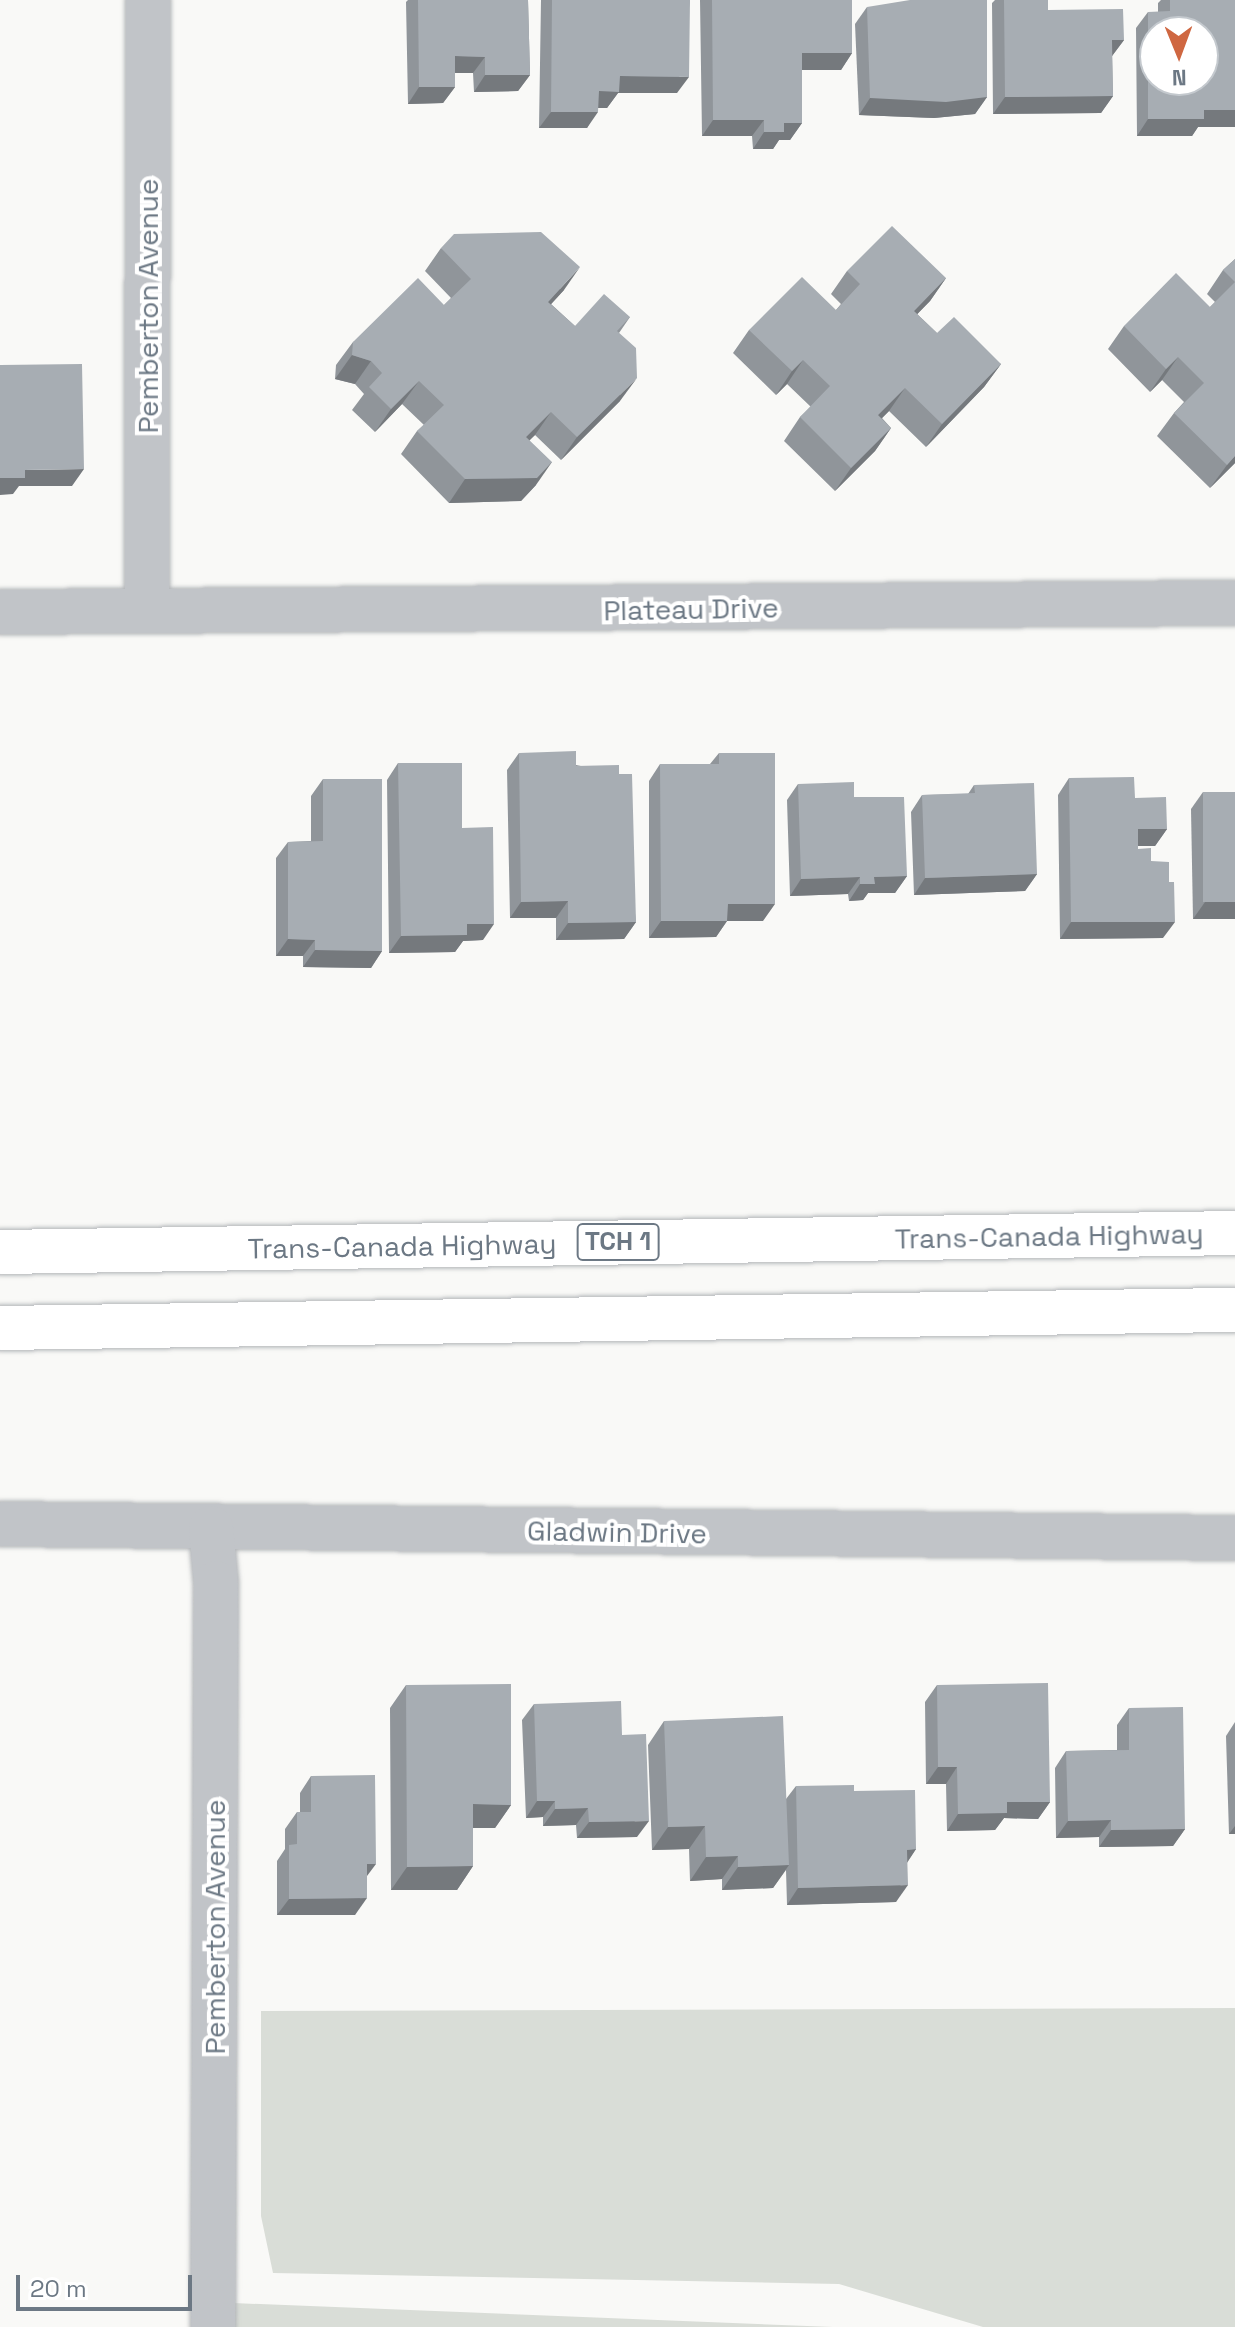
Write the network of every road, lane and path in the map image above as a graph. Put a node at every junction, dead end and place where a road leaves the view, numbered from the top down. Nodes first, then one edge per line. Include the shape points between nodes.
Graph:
1 (148, 0) edge
2 (1235, 603) edge
3 (147, 611) junction
4 (0, 612) edge
5 (1235, 1233) edge
6 (0, 1252) edge
7 (1235, 1310) edge
8 (0, 1328) edge
9 (0, 1524) edge
10 (211, 1528) junction
11 (1235, 1538) edge
12 (213, 2327) edge

1 - 3 street, Pemberton Avenue
2 - 3 street, Plateau Drive
3 - 4 street, Plateau Drive
5 - 6 highway, Trans-Canada Highway / TCH 1
7 - 8 highway
9 - 10 street, Gladwin Drive
10 - 11 street, Gladwin Drive
10 - 12 street, Pemberton Avenue via 216,1583

